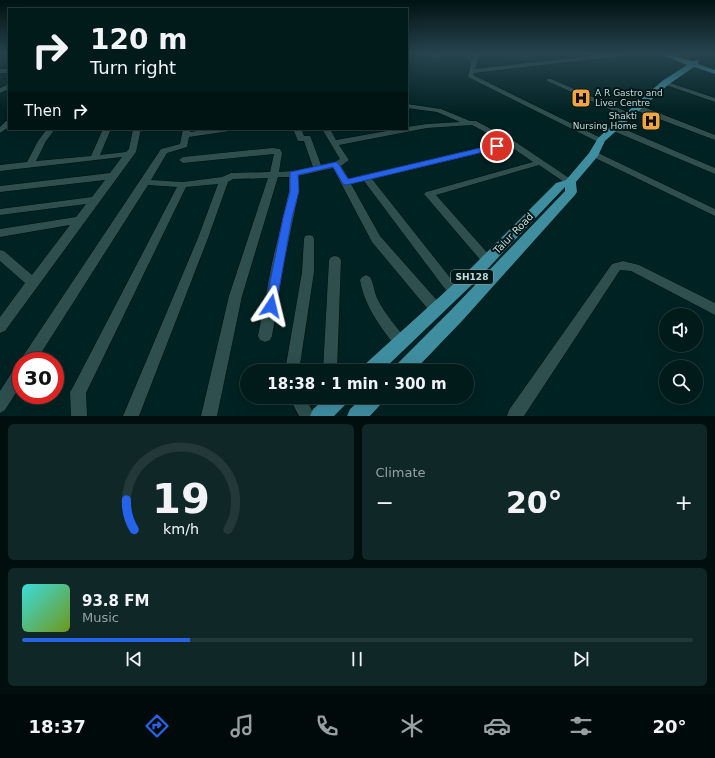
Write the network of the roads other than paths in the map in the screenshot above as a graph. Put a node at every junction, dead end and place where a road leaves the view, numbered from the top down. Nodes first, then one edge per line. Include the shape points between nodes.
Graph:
1 (471, 73) edge
2 (679, 73) edge
3 (549, 80) dead end
4 (665, 83) junction
5 (715, 100) edge
6 (408, 106) edge
7 (638, 108) junction
8 (630, 115) junction
9 (468, 123) junction
10 (8, 124) edge
11 (614, 128) junction
12 (50, 130) edge
13 (107, 130) edge
14 (137, 130) edge
15 (216, 130) edge
16 (297, 130) edge
17 (327, 130) edge
18 (358, 130) edge
19 (405, 130) edge
20 (408, 130) edge
21 (0, 131) edge
22 (187, 132) edge
23 (362, 138) junction
24 (715, 138) edge
25 (601, 140) junction
26 (334, 143) junction
27 (511, 143) junction
28 (129, 154) junction
29 (594, 154) junction
30 (94, 158) junction
31 (183, 160) dead end
32 (541, 162) junction
33 (336, 164) junction
34 (30, 165) junction
35 (0, 168) edge
36 (318, 168) junction
37 (715, 171) edge
38 (274, 174) junction
39 (293, 174) junction
40 (112, 176) junction
41 (366, 177) junction
42 (224, 180) junction
43 (145, 182) junction
44 (346, 182) junction
45 (570, 182) junction
46 (183, 185) junction
47 (0, 189) edge
48 (94, 200) junction
49 (0, 212) edge
50 (715, 213) edge
51 (80, 220) junction
52 (0, 234) edge
53 (309, 239) dead end
54 (0, 254) edge
55 (335, 260) dead end
56 (487, 260) junction
57 (366, 280) dead end
58 (33, 283) junction
59 (455, 293) junction
60 (715, 309) edge
61 (436, 310) junction
62 (0, 327) edge
63 (265, 336) dead end
64 (401, 343) junction
65 (34, 352) edge
66 (293, 364) edge
67 (330, 364) edge
68 (378, 364) edge
69 (409, 364) edge
70 (12, 386) edge
71 (301, 404) edge
72 (333, 404) edge
73 (369, 404) edge
74 (0, 405) edge
75 (79, 416) edge
76 (131, 416) edge
77 (209, 416) edge
78 (307, 416) edge
79 (320, 416) edge
80 (357, 416) edge
81 (515, 416) edge

1 - 25 street via 470,76
2 - 4 main road, Talur Road / SH128
3 - 8 street
4 - 5 street
4 - 7 main road, Talur Road / SH128
6 - 9 street via 455,114
7 - 8 main road, Talur Road / SH128
7 - 24 street
8 - 11 main road, Talur Road / SH128
9 - 20 street
9 - 27 street via 473,123
10 - 21 street
11 - 25 main road, Talur Road / SH128
11 - 37 street
12 - 34 street
13 - 30 street
14 - 28 street via 133,150
15 - 22 street
16 - 36 street via 301,139 307,138
17 - 26 street
18 - 23 street
19 - 23 street
22 - 43 street via 184,145 167,149 162,153
23 - 26 street
25 - 29 main road, Talur Road / SH128
26 - 33 street via 345,160
27 - 32 street
27 - 41 street
28 - 30 street
28 - 40 street
29 - 45 main road, Talur Road / SH128
29 - 50 street
30 - 34 street
31 - 38 street via 275,151 278,153
32 - 45 street
32 - 56 street via 429,194
33 - 36 street
33 - 44 street
34 - 35 street
36 - 39 street
38 - 39 street
38 - 42 street via 231,176
38 - 77 street via 240,281
39 - 63 street via 294,191
40 - 47 street
40 - 48 street
41 - 44 street
41 - 59 street
42 - 46 street
42 - 76 street via 204,238
43 - 46 street
43 - 65 street
44 - 61 street via 376,239
45 - 56 main road, Talur Road / SH128 via 560,185
45 - 69 main road, Talur Road / SH128 via 571,192
46 - 75 street via 78,392
48 - 49 street
48 - 51 street
51 - 52 street
51 - 58 street
53 - 66 street via 308,272
54 - 58 street
55 - 67 street
56 - 59 main road, Talur Road / SH128
57 - 64 street via 367,292 378,315
58 - 62 street
59 - 61 main road, Talur Road / SH128
60 - 81 street via 635,268 626,265 616,267
61 - 64 main road, Talur Road / SH128
64 - 68 main road, Talur Road / SH128
70 - 74 street
71 - 78 street
72 - 79 main road
73 - 80 main road

